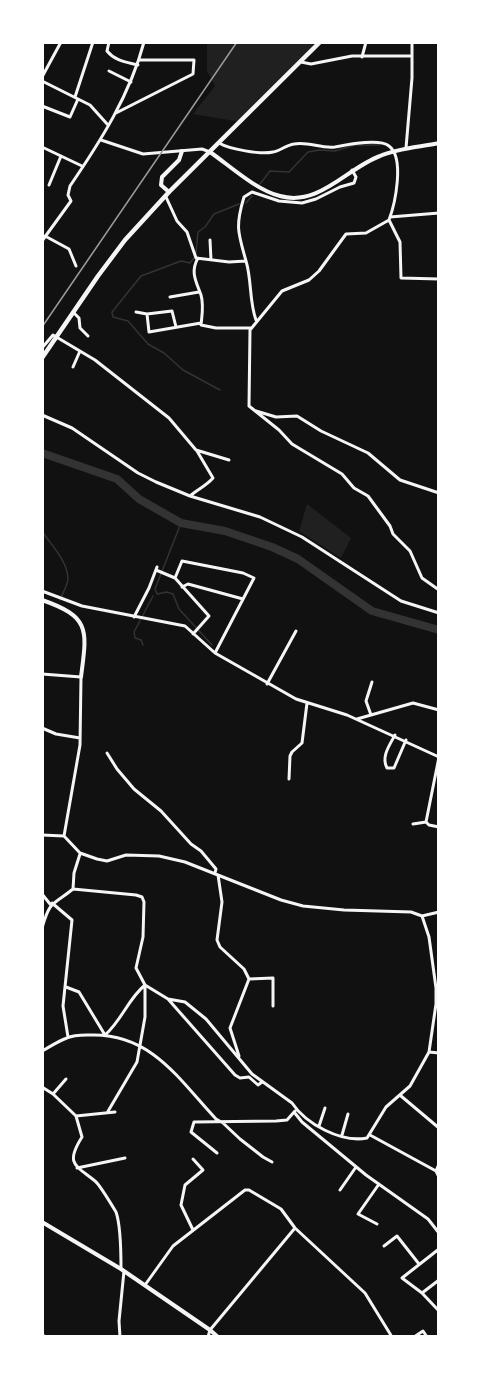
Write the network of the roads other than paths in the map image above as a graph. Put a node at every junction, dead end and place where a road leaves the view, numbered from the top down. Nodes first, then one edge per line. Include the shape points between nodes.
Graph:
1 (61, 42) edge
2 (93, 42) edge
3 (109, 42) edge
4 (144, 42) edge
5 (320, 42) edge
6 (366, 42) edge
7 (412, 42) edge
8 (412, 56) junction
9 (362, 57) junction
10 (300, 62) junction
11 (138, 63) junction
12 (109, 71) dead end
13 (42, 79) edge
14 (131, 82) junction
15 (76, 98) junction
16 (42, 106) edge
17 (114, 114) junction
18 (108, 125) junction
19 (101, 140) junction
20 (219, 143) junction
21 (439, 143) edge
22 (42, 147) edge
23 (406, 149) junction
24 (182, 151) junction
25 (210, 152) junction
26 (393, 152) junction
27 (61, 156) junction
28 (81, 166) junction
29 (352, 170) junction
30 (49, 185) dead end
31 (168, 195) junction
32 (439, 213) edge
33 (389, 219) junction
34 (45, 236) junction
35 (210, 240) dead end
36 (42, 241) edge
37 (198, 258) junction
38 (211, 260) junction
39 (246, 261) junction
40 (76, 266) dead end
41 (439, 279) edge
42 (199, 292) junction
43 (170, 297) dead end
44 (73, 312) junction
45 (136, 312) dead end
46 (147, 314) junction
47 (257, 321) junction
48 (201, 323) junction
49 (176, 327) junction
50 (251, 328) junction
51 (57, 336) junction
52 (88, 336) dead end
53 (42, 348) edge
54 (80, 351) junction
55 (42, 358) edge
56 (73, 367) dead end
57 (253, 409) junction
58 (42, 415) edge
59 (196, 450) junction
60 (229, 460) dead end
61 (439, 493) edge
62 (190, 496) junction
63 (175, 578) junction
64 (182, 587) junction
65 (439, 590) edge
66 (42, 591) edge
67 (243, 599) junction
68 (42, 600) edge
69 (439, 613) edge
70 (134, 617) junction
71 (296, 631) dead end
72 (193, 634) junction
73 (215, 653) junction
74 (42, 674) edge
75 (81, 677) junction
76 (372, 682) dead end
77 (267, 684) junction
78 (308, 704) junction
79 (439, 710) edge
80 (370, 715) junction
81 (356, 719) junction
82 (42, 728) edge
83 (395, 735) junction
84 (80, 738) junction
85 (406, 740) junction
86 (107, 753) dead end
87 (439, 757) edge
88 (289, 779) dead end
89 (426, 822) junction
90 (413, 824) dead end
91 (439, 827) edge
92 (42, 835) edge
93 (64, 836) junction
94 (80, 854) junction
95 (216, 874) junction
96 (73, 889) junction
97 (42, 894) edge
98 (51, 904) junction
99 (439, 912) edge
100 (422, 916) junction
101 (42, 928) edge
102 (249, 979) junction
103 (145, 985) junction
104 (65, 987) junction
105 (438, 988) edge
106 (168, 999) junction
107 (273, 1006) dead end
108 (105, 1035) junction
109 (68, 1037) junction
110 (140, 1046) junction
111 (42, 1051) edge
112 (429, 1052) junction
113 (439, 1053) edge
114 (240, 1060) junction
115 (66, 1079) dead end
116 (263, 1082) junction
117 (42, 1087) edge
118 (53, 1094) junction
119 (401, 1096) junction
120 (325, 1108) dead end
121 (295, 1111) junction
122 (115, 1112) dead end
123 (107, 1113) junction
124 (348, 1114) dead end
125 (76, 1116) junction
126 (224, 1123) junction
127 (319, 1127) junction
128 (439, 1128) edge
129 (370, 1135) junction
130 (342, 1136) junction
131 (217, 1153) dead end
132 (126, 1158) dead end
133 (193, 1159) dead end
134 (272, 1162) dead end
135 (439, 1164) edge
136 (356, 1167) junction
137 (77, 1168) junction
138 (436, 1171) junction
139 (439, 1177) edge
140 (379, 1184) junction
141 (340, 1190) dead end
142 (42, 1222) edge
143 (377, 1224) dead end
144 (295, 1228) junction
145 (193, 1230) junction
146 (439, 1233) edge
147 (384, 1246) dead end
148 (439, 1250) edge
149 (419, 1264) junction
150 (122, 1270) junction
151 (439, 1280) edge
152 (145, 1286) junction
153 (422, 1293) junction
154 (439, 1311) edge
155 (210, 1330) junction
156 (120, 1337) edge
157 (208, 1337) edge
158 (218, 1337) edge
159 (392, 1337) edge
160 (414, 1337) edge
161 (427, 1337) edge

1 - 13 street
2 - 15 street
3 - 11 street via 107,51 111,56
4 - 11 street
5 - 10 highway
6 - 9 street
7 - 8 street
8 - 9 street
8 - 23 street
9 - 10 street
10 - 20 highway
11 - 14 street
11 - 17 street via 194,60 193,74
12 - 14 street
13 - 15 street
14 - 17 street
15 - 16 street via 70,117
15 - 18 street via 90,105
17 - 18 street
18 - 19 street
19 - 24 street via 142,154
19 - 28 street
20 - 25 highway
20 - 26 street via 266,153 294,144 328,148 347,143 385,144
21 - 23 street
22 - 27 street
23 - 26 street
24 - 25 street
24 - 31 street via 160,181
25 - 29 street via 262,189 281,197 300,198 320,192
25 - 31 highway
26 - 29 street
26 - 33 street via 397,190
27 - 28 street
27 - 30 street
28 - 34 street via 69,186 71,201
29 - 39 street via 354,183 309,202 291,204 249,193 243,201 238,228
31 - 37 street via 177,221 188,232
31 - 44 highway via 125,240
32 - 33 street
33 - 41 street via 400,242 401,278
33 - 47 street via 366,233 346,234 319,271 309,280 282,291
34 - 36 street
34 - 40 street via 69,249
35 - 38 street
37 - 38 street
37 - 42 street via 193,268
38 - 39 street
39 - 47 street
42 - 43 street
42 - 48 street via 203,307
44 - 51 highway
44 - 52 street
45 - 46 street
46 - 49 street via 172,311
46 - 49 street via 150,332
47 - 50 street
48 - 49 street
48 - 50 street via 216,328
50 - 57 street via 249,406
51 - 53 street via 50,337
51 - 54 street
51 - 55 highway
54 - 56 street
54 - 59 street via 169,418
57 - 61 street via 276,417 297,416 368,453 400,480
57 - 65 street via 292,444 335,469 368,496 393,534 410,551 422,578
58 - 62 street via 72,428 138,473
59 - 60 street
59 - 62 street via 213,478
62 - 69 street via 260,517 302,537 401,601
63 - 64 street
63 - 67 street via 182,561 243,573 254,578
63 - 70 street via 157,568
64 - 67 street via 188,584
64 - 72 street via 208,616
66 - 70 street via 82,606
67 - 73 street
68 - 75 street via 70,612 81,625 85,646
70 - 72 street via 180,624
71 - 77 street
72 - 73 street
73 - 77 street
74 - 75 street
75 - 84 street
76 - 80 street via 366,701
77 - 78 street
78 - 81 street
78 - 88 street via 302,743 290,756
79 - 80 street via 413,703
80 - 81 street
81 - 83 street
82 - 84 street
83 - 85 street
83 - 85 street via 385,756 387,768 394,768
84 - 93 street
85 - 87 street
86 - 95 street via 134,789 201,851
87 - 89 street
89 - 90 street
89 - 91 street
92 - 93 street
93 - 94 street
94 - 95 street via 107,861 126,855 159,856
94 - 96 street
95 - 100 street via 303,906 411,912
95 - 102 street via 222,902 217,940
96 - 98 street
96 - 103 street via 142,897 142,937 136,968
97 - 98 street
98 - 101 street
98 - 104 street via 72,920
99 - 100 street
100 - 105 street
102 - 107 street via 273,978
102 - 114 street via 230,1028
103 - 106 street
103 - 108 street
103 - 110 street
104 - 108 street via 78,992
104 - 109 street via 63,1006
105 - 112 street
106 - 114 street via 185,1002 206,1019
106 - 116 street via 235,1075 249,1077 258,1085
108 - 109 street
108 - 110 street
109 - 111 street
110 - 123 street via 134,1069
110 - 126 street via 169,1066
112 - 113 street
112 - 119 street via 411,1086
114 - 116 street
115 - 118 street
116 - 121 street via 292,1103
117 - 118 street
118 - 125 street
119 - 128 street
119 - 129 street via 381,1113
120 - 127 street
121 - 126 street via 287,1120
121 - 127 street
121 - 136 street via 302,1122
122 - 123 street
123 - 125 street
124 - 130 street
125 - 137 street via 82,1137 74,1150
126 - 131 street via 194,1122 191,1132
126 - 134 street
127 - 130 street
129 - 130 street via 364,1139
129 - 138 street
132 - 137 street
133 - 145 street via 202,1170 184,1185 181,1205
135 - 138 street
136 - 140 street
136 - 141 street
137 - 150 street via 97,1182 117,1214
138 - 139 street
140 - 143 street via 358,1214
140 - 146 street via 428,1219
142 - 150 street
144 - 145 street via 281,1209 245,1190
144 - 155 street
144 - 159 street via 365,1293
145 - 152 street via 173,1246
147 - 149 street via 397,1236
148 - 149 street
149 - 153 street via 402,1278
150 - 152 street
150 - 156 street
151 - 153 street
152 - 155 street
153 - 154 street
155 - 157 street
155 - 158 street
160 - 161 street via 423,1330

